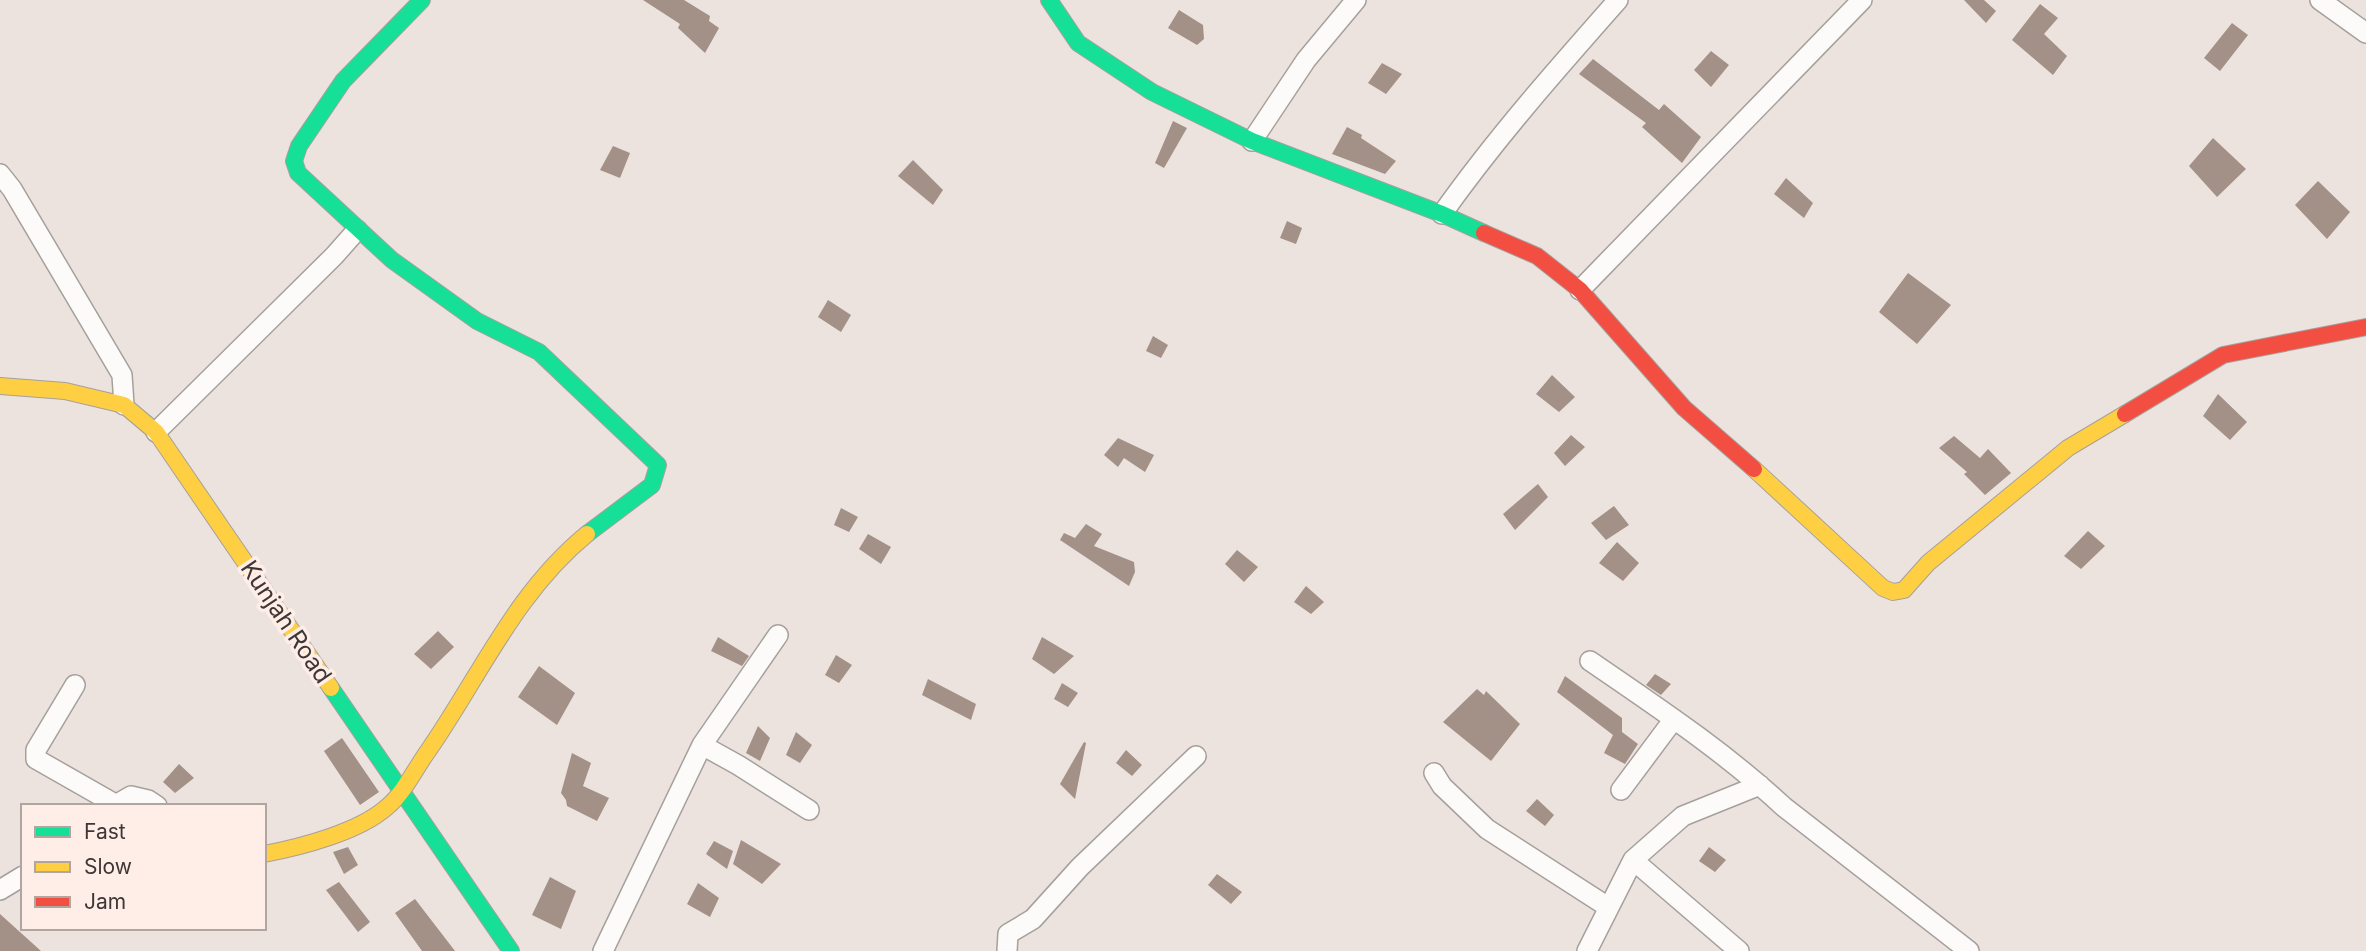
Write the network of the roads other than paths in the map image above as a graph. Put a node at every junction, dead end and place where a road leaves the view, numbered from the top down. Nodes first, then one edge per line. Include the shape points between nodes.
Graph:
1 (422, 0) edge
2 (1049, 0) edge
3 (1356, 0) edge
4 (1618, 0) edge
5 (1862, 0) edge
6 (2320, 0) edge
7 (2366, 33) edge
8 (1252, 141) junction
9 (3, 177) edge
10 (1442, 214) junction
11 (358, 230) junction
12 (1580, 290) junction
13 (2366, 327) edge
14 (0, 386) edge
15 (124, 405) junction
16 (156, 432) junction
17 (778, 635) dead end
18 (1590, 661) dead end
19 (75, 685) dead end
20 (1674, 719) junction
21 (702, 745) junction
22 (1196, 756) dead end
23 (1434, 773) dead end
24 (1760, 785) junction
25 (400, 790) junction
26 (1621, 790) dead end
27 (113, 804) edge
28 (117, 804) edge
29 (154, 804) edge
30 (809, 810) dead end
31 (266, 854) edge
32 (1633, 860) junction
33 (21, 877) edge
34 (0, 890) edge
35 (1608, 908) junction
36 (511, 951) edge
37 (603, 951) edge
38 (1007, 951) edge
39 (1587, 951) edge
40 (1738, 951) edge
41 (1969, 951) edge

1 - 11 street via 343,81 299,146 294,161 298,173
2 - 8 street via 1078,43 1152,92
3 - 8 street via 1306,60
4 - 10 street via 1545,82
5 - 12 street
6 - 7 street
8 - 10 street
9 - 15 street via 122,375
10 - 12 street via 1537,256
11 - 16 street
11 - 25 street via 477,321 539,352 658,466 652,485 585,536 539,579 496,639 442,733
12 - 13 street via 1684,408 1893,593 1904,590 1928,563 2068,448 2223,355
14 - 15 street, Kunjah Road via 65,391
15 - 16 street, Kunjah Road
16 - 25 street, Kunjah Road
17 - 21 street
18 - 20 street
19 - 27 street via 36,750 36,759
20 - 24 street
20 - 26 street
21 - 30 street
21 - 37 street
22 - 38 street via 1080,867 1033,919 1008,934
23 - 35 street via 1487,829
24 - 32 street via 1683,816
24 - 41 street
25 - 31 street via 388,807 363,822
25 - 36 street, Kunjah Road
28 - 29 street via 131,796
32 - 35 street
32 - 40 street
33 - 34 street
35 - 39 street

